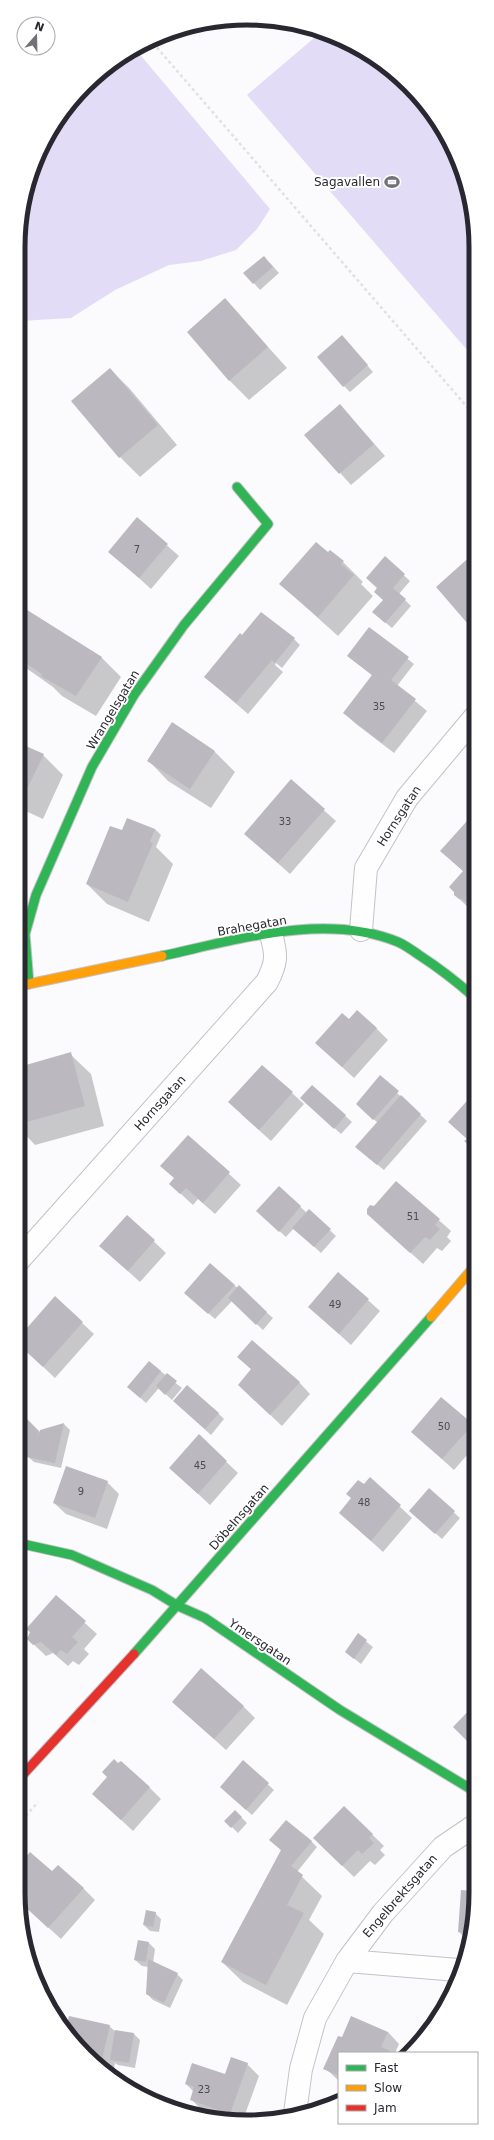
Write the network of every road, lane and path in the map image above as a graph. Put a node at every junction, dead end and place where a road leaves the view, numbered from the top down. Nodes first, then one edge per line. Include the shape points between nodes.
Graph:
1 (155, 45) edge
2 (469, 409) edge
3 (237, 486) dead end
4 (469, 724) edge
5 (361, 930) junction
6 (272, 934) junction
7 (29, 984) junction
8 (25, 985) edge
9 (469, 993) edge
10 (25, 1253) edge
11 (469, 1273) edge
12 (25, 1545) edge
13 (178, 1606) junction
14 (25, 1772) edge
15 (469, 1788) edge
16 (469, 1829) edge
17 (347, 1960) junction
18 (455, 1970) edge
19 (295, 2109) edge

1 - 2 path
3 - 7 street, Wrangelsgatan via 268,524 184,625 134,695 92,767 34,902 25,934
4 - 5 street, Hornsgatan via 407,798 366,868
5 - 6 street, Brahegatan via 310,928
5 - 9 street, Brahegatan via 399,942 447,973
6 - 7 street, Brahegatan
6 - 10 street, Hornsgatan via 276,965 267,982
7 - 8 street, Brahegatan
11 - 13 street, Döbelnsgatan
12 - 13 street, Ymersgatan via 72,1555 152,1590
13 - 14 street, Döbelnsgatan
13 - 15 street, Ymersgatan via 205,1618 340,1710
16 - 17 street, Engelbrektsgatan via 443,1846 383,1913
17 - 18 street
17 - 19 street, Engelbrektsgatan via 315,2018 301,2069

